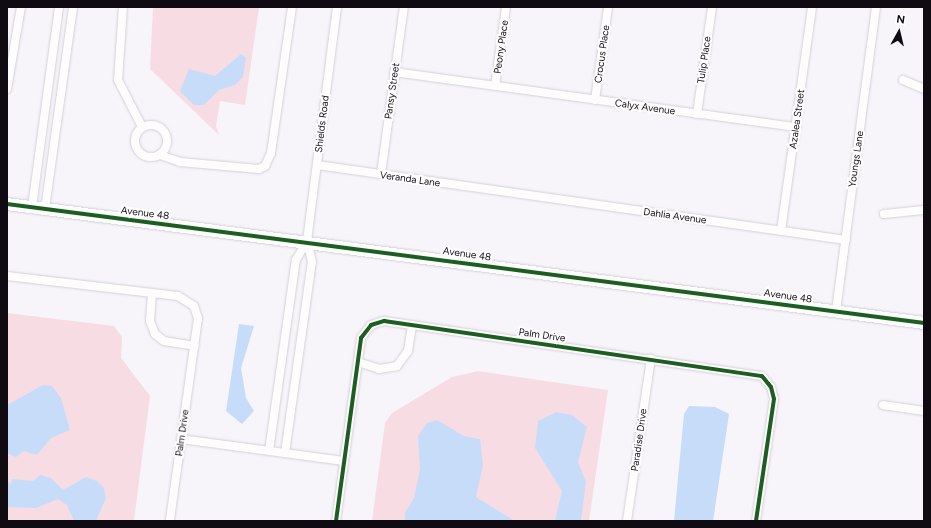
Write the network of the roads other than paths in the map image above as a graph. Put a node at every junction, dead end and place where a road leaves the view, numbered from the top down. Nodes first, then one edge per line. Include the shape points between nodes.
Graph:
1 (21, 7) edge
2 (59, 7) edge
3 (73, 7) edge
4 (123, 7) edge
5 (292, 7) edge
6 (337, 7) edge
7 (404, 7) edge
8 (506, 7) edge
9 (608, 7) edge
10 (712, 7) edge
11 (812, 7) edge
12 (876, 7) edge
13 (394, 72) junction
14 (903, 80) dead end
15 (495, 86) junction
16 (7, 89) edge
17 (924, 89) edge
18 (595, 100) junction
19 (697, 114) junction
20 (796, 126) junction
21 (142, 127) junction
22 (160, 155) junction
23 (317, 166) junction
24 (381, 174) junction
25 (504, 192) joint
26 (7, 204) edge
27 (32, 207) junction
28 (45, 209) junction
29 (924, 210) edge
30 (884, 214) dead end
31 (781, 231) junction
32 (846, 240) junction
33 (307, 241) junction
34 (7, 276) edge
35 (152, 293) junction
36 (836, 311) junction
37 (924, 324) edge
38 (412, 325) junction
39 (194, 346) junction
40 (651, 359) junction
41 (358, 362) junction
42 (883, 405) dead end
43 (924, 410) edge
44 (181, 439) junction
45 (269, 451) junction
46 (285, 453) junction
47 (344, 461) junction
48 (170, 521) edge
49 (336, 521) edge
50 (627, 521) edge
51 (756, 521) edge

1 - 16 street
2 - 27 street
3 - 28 street
4 - 21 street via 118,80
5 - 22 street via 271,153 265,166 258,169 217,166 180,162
6 - 23 street, Shields Road
7 - 13 street, Pansy Street
8 - 15 street, Peony Place
9 - 18 street, Crocus Place
10 - 19 street, Tulip Place
11 - 20 street, Azalea Street
12 - 32 street, Youngs Lane
13 - 15 street, Calyx Avenue
13 - 24 street, Pansy Street
14 - 17 street
15 - 18 street, Calyx Avenue
18 - 19 street, Calyx Avenue
19 - 20 street, Calyx Avenue
20 - 31 street, Azalea Street
21 - 22 street via 135,140 137,150 145,156
21 - 22 street via 153,125 166,135 167,146
23 - 24 street, Veranda Lane
23 - 33 street, Shields Road
24 - 25 street, Veranda Lane
25 - 31 street, Dahlia Avenue
26 - 27 main road, Avenue 48
27 - 28 main road, Avenue 48
28 - 33 main road, Avenue 48
29 - 30 street
31 - 32 street, Dahlia Avenue
32 - 36 street, Youngs Lane
33 - 36 main road, Avenue 48
33 - 45 street, Shields Road via 296,260
33 - 46 street, Shields Road via 312,262
34 - 35 street, Palm Drive
35 - 39 street via 150,321 155,334 164,341
35 - 39 street, Palm Drive via 184,297 194,306 198,318
36 - 37 main road, Avenue 48
38 - 40 street, Palm Drive
38 - 41 street, Palm Drive via 384,321 371,325 361,338
38 - 41 street via 408,351 396,366 379,369
39 - 44 street, Palm Drive
40 - 50 street, Paradise Drive
40 - 51 street, Palm Drive via 755,373 771,387 774,399
41 - 47 street, Palm Drive
42 - 43 street
44 - 45 street
44 - 48 street, Palm Drive
45 - 46 street
46 - 47 street
47 - 49 street, Palm Drive

